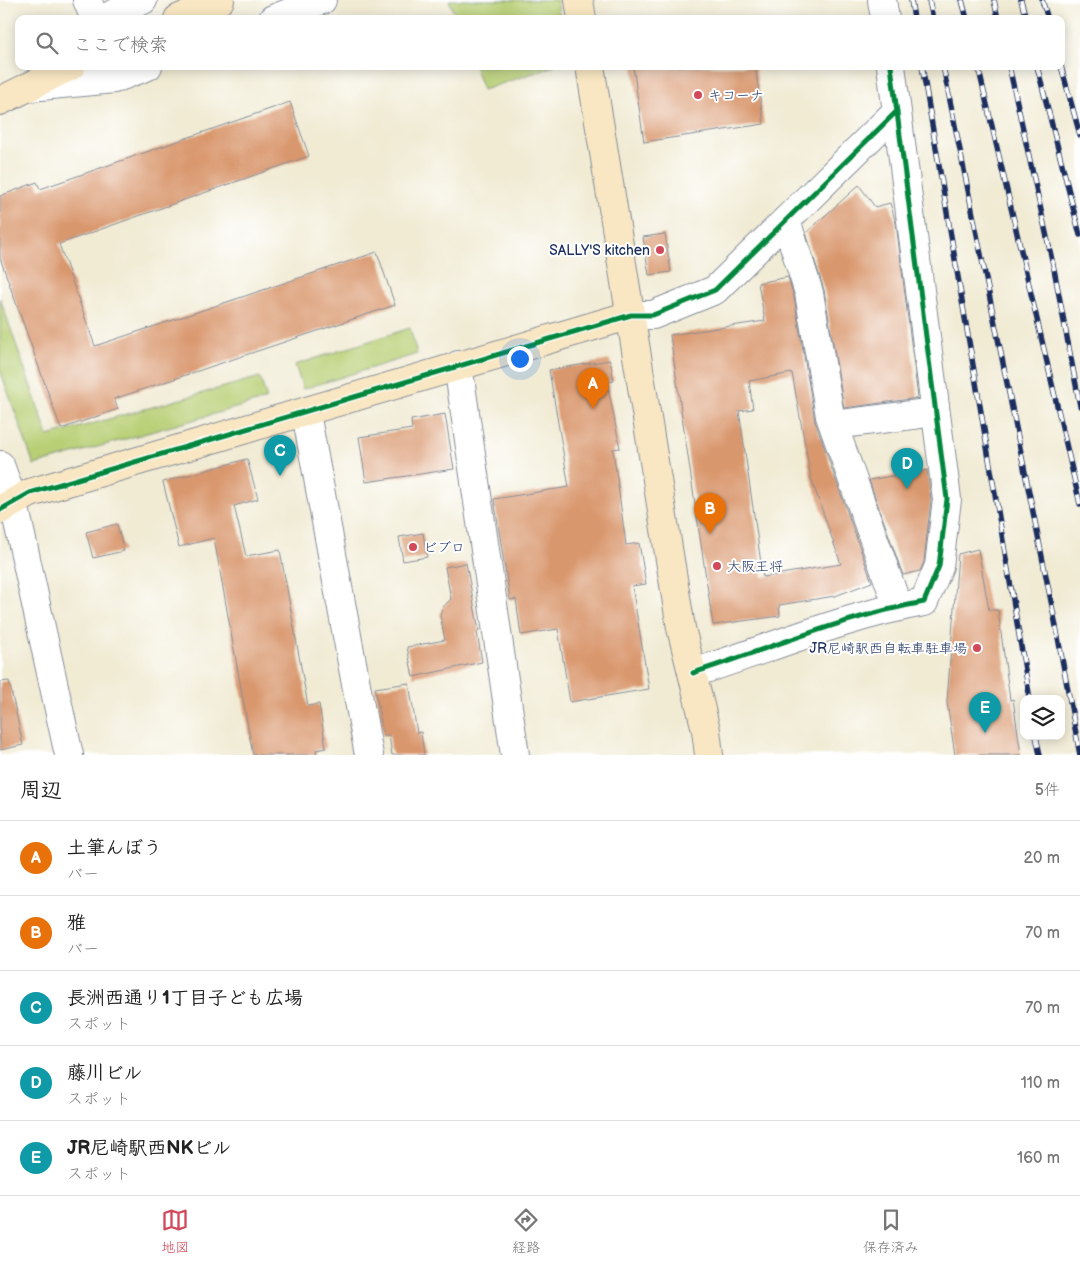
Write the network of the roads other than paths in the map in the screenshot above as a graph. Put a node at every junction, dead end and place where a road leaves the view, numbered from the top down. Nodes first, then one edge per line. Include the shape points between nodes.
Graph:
1 (87, 0) edge
2 (143, 0) edge
3 (220, 0) edge
4 (322, 0) edge
5 (579, 0) edge
6 (882, 0) edge
7 (93, 15) edge
8 (111, 15) edge
9 (187, 15) edge
10 (283, 15) edge
11 (581, 15) edge
12 (884, 15) edge
13 (43, 70) edge
14 (62, 70) edge
15 (138, 70) edge
16 (591, 70) edge
17 (892, 70) edge
18 (24, 87) junction
19 (0, 101) edge
20 (898, 111) junction
21 (786, 220) junction
22 (630, 316) junction
23 (458, 365) junction
24 (935, 412) junction
25 (306, 413) junction
26 (834, 425) junction
27 (0, 465) edge
28 (7, 507) edge
29 (898, 607) junction
30 (692, 673) junction
31 (69, 755) edge
32 (369, 755) edge
33 (515, 755) edge
34 (710, 755) edge

1 - 7 street
2 - 8 street
3 - 9 street
4 - 10 street
5 - 11 street
6 - 12 street
13 - 18 street
14 - 18 street
15 - 18 street via 114,79
16 - 22 street
17 - 20 street
18 - 19 street
20 - 21 street
20 - 24 street
21 - 22 street via 715,290 653,315
21 - 26 street via 809,293
22 - 23 street
22 - 30 street via 681,628
23 - 25 street
23 - 33 street
24 - 26 street
24 - 29 street via 947,499 939,566 924,602
25 - 28 street via 30,494
25 - 32 street
26 - 29 street
27 - 28 street
28 - 31 street
29 - 30 street
30 - 34 street

